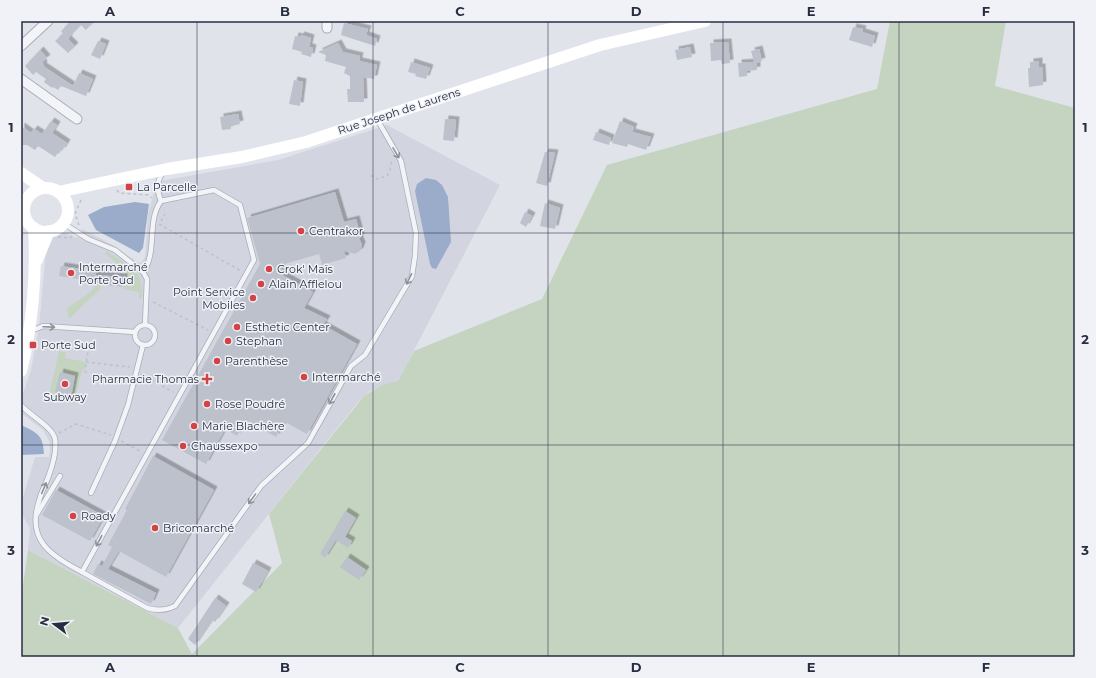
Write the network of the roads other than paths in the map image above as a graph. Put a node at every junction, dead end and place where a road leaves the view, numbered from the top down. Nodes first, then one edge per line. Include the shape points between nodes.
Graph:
1 (48, 21) edge
2 (705, 21) edge
3 (21, 46) edge
4 (21, 79) edge
5 (77, 119) dead end
6 (377, 119) junction
7 (167, 170) junction
8 (21, 173) edge
9 (21, 178) edge
10 (89, 187) junction
11 (43, 188) junction
12 (58, 192) junction
13 (23, 197) edge
14 (160, 202) junction
15 (67, 206) junction
16 (28, 223) edge
17 (62, 223) junction
18 (51, 235) junction
19 (35, 264) junction
20 (143, 272) junction
21 (145, 324) junction
22 (135, 332) junction
23 (28, 333) junction
24 (143, 345) junction
25 (21, 372) edge
26 (21, 405) edge
27 (60, 476) dead end
28 (91, 493) dead end
29 (36, 517) junction
30 (82, 572) junction

1 - 3 street
2 - 6 main road, Rue Joseph de Laurens via 600,45
4 - 5 street
6 - 7 main road, Rue Joseph de Laurens via 283,148
6 -> 30 lane via 401,161 416,232 412,276 365,356 351,366 308,443 261,486 174,606 156,610 147,608
7 - 10 main road, Rue Joseph de Laurens
7 - 14 lane via 159,180
8 - 11 main road
9 - 13 main road
10 - 12 main road, Rue Joseph de Laurens
10 - 15 main road, Rue Joseph de Laurens
11 - 12 main road
11 - 13 main road
12 - 15 main road via 63,196
13 - 16 main road
14 - 20 lane via 154,218 149,263
14 -> 30 lane via 214,190 240,205 254,260
15 - 17 main road via 66,218
16 - 18 main road
16 - 19 main road
17 - 18 main road
17 - 20 lane via 88,239 114,250
18 - 19 main road
19 - 23 main road
20 - 21 lane via 147,279
21 - 22 lane via 139,326
21 - 24 lane via 153,329 155,336 152,341
23 -> 22 lane via 43,326
22 - 24 lane via 137,342
23 - 25 main road
24 - 28 lane via 128,405 116,439
29 -> 26 lane via 38,501 54,461 55,439 49,429
27 - 29 lane
29 - 30 lane via 36,532 42,544 65,563

